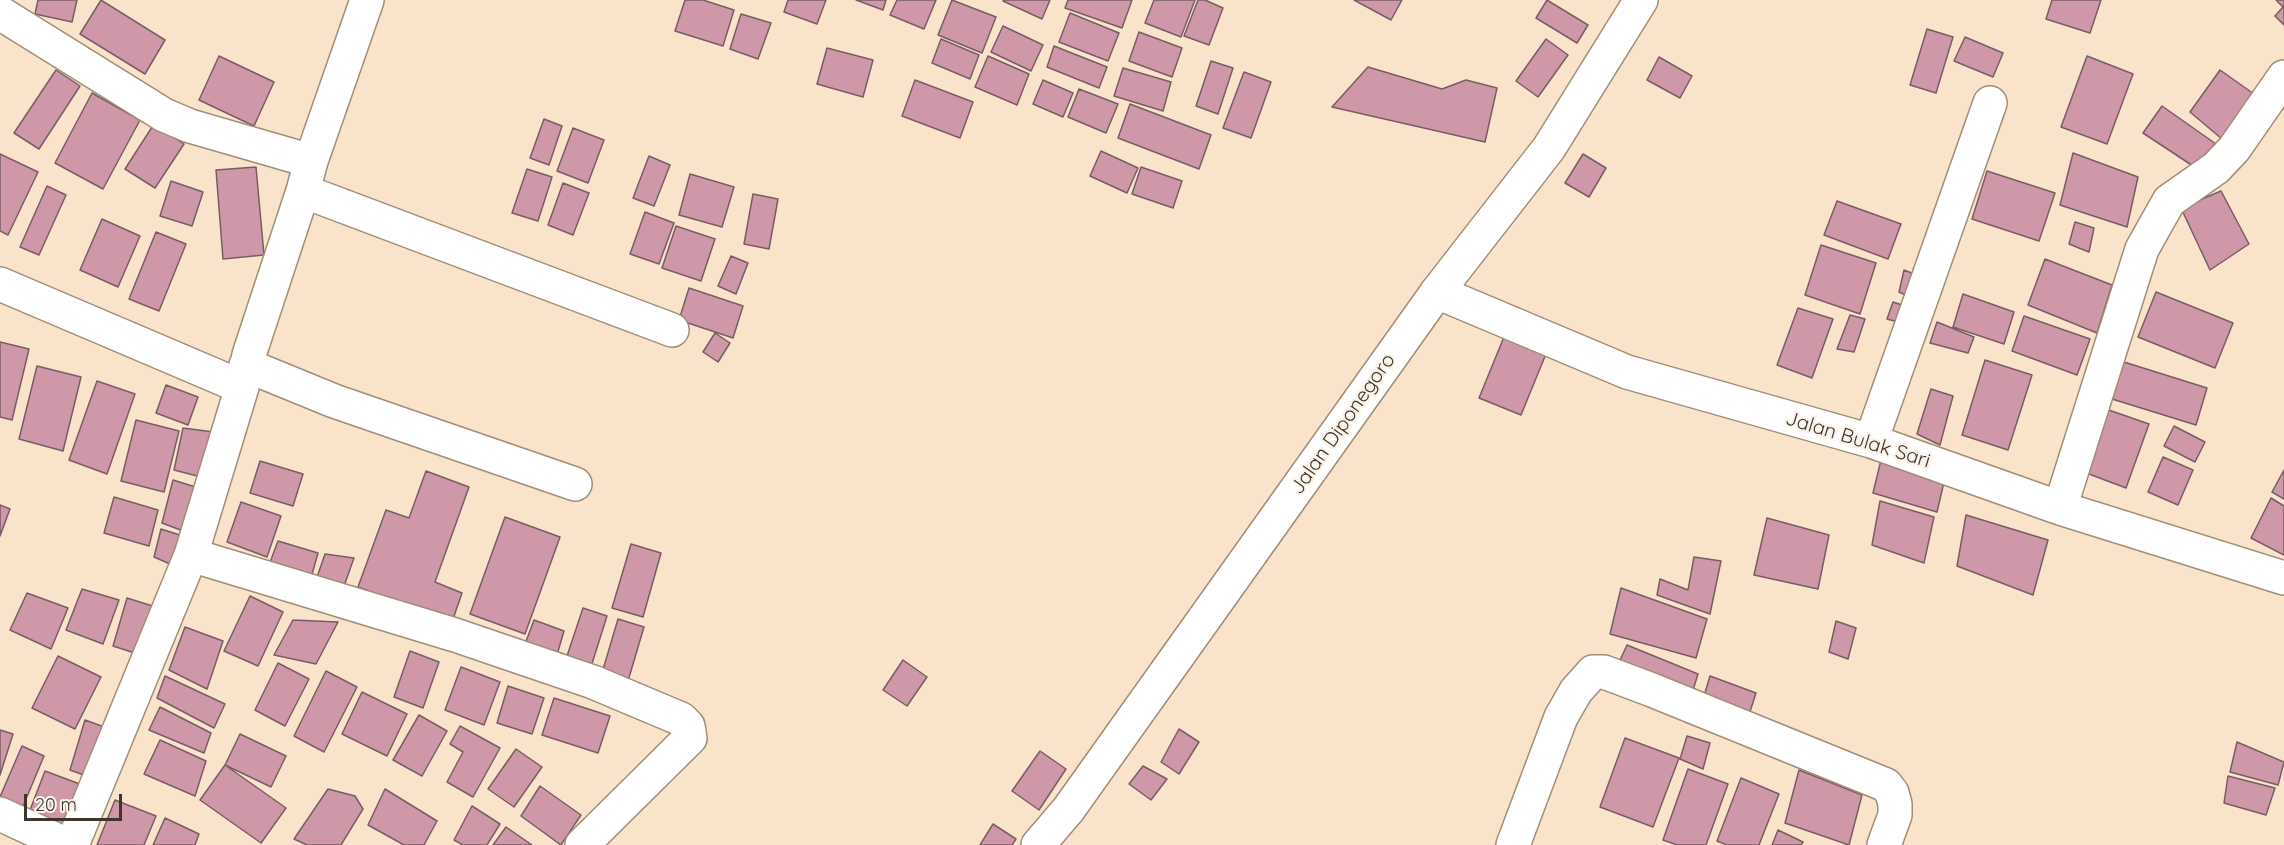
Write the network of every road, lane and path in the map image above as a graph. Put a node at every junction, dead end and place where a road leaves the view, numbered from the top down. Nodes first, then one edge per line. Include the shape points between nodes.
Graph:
1 (367, 0) edge
2 (1641, 0) edge
3 (0, 13) edge
4 (2284, 77) edge
5 (1990, 103) dead end
6 (307, 176) junction
7 (0, 284) edge
8 (1437, 292) junction
9 (672, 330) dead end
10 (244, 376) junction
11 (1871, 441) junction
12 (575, 484) dead end
13 (2060, 508) junction
14 (191, 555) junction
15 (2284, 578) edge
16 (0, 814) edge
17 (67, 845) edge
18 (72, 845) edge
19 (582, 845) edge
20 (1038, 845) edge
21 (1513, 845) edge
22 (1884, 845) edge

1 - 6 street
2 - 8 street, Jalan Diponegoro via 1549,148
3 - 6 street via 164,115
4 - 13 street via 2234,149 2216,168 2169,201 2142,249
5 - 11 street
6 - 9 street
6 - 10 street
7 - 10 street
8 - 11 street, Jalan Bulak Sari via 1627,372
8 - 20 street, Jalan Diponegoro via 1068,810
10 - 12 street via 334,401
10 - 14 street
11 - 13 street, Jalan Bulak Sari
13 - 15 street, Jalan Bulak Sari
14 - 18 street
14 - 19 street via 455,635 592,682 681,719 688,726 690,738
16 - 17 street
21 - 22 street via 1561,717 1593,672 1604,672 1886,785 1895,804

